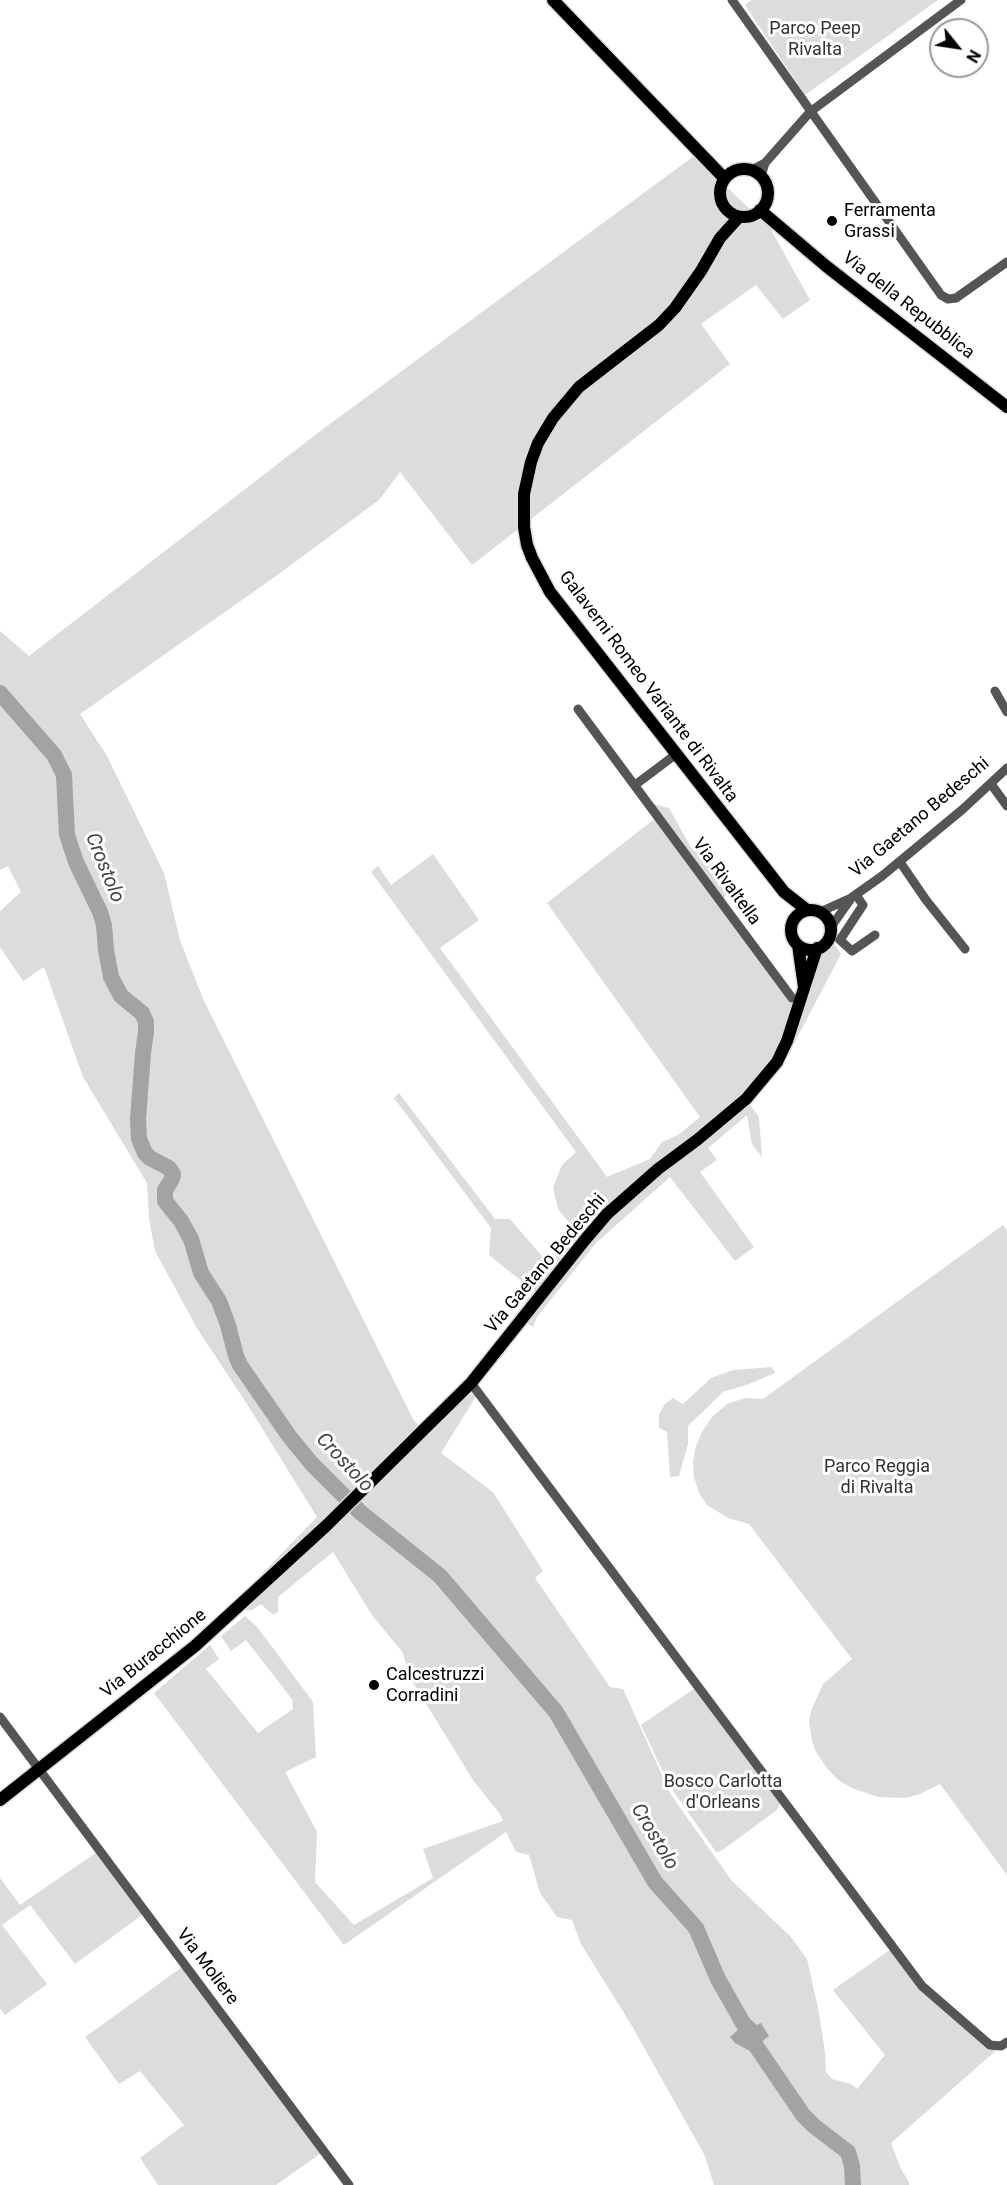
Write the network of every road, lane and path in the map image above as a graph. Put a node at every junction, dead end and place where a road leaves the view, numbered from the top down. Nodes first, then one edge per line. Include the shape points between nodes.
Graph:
1 (553, 0) edge
2 (732, 0) edge
3 (961, 0) edge
4 (810, 112) junction
5 (756, 173) junction
6 (724, 178) junction
7 (727, 210) junction
8 (760, 210) junction
9 (739, 217) junction
10 (720, 238) junction
11 (1007, 262) edge
12 (1007, 407) edge
13 (996, 691) dead end
14 (578, 709) dead end
15 (1007, 712) edge
16 (675, 755) junction
17 (1007, 768) edge
18 (990, 784) junction
19 (635, 785) junction
20 (1007, 806) edge
21 (900, 862) junction
22 (784, 892) junction
23 (854, 896) junction
24 (807, 910) junction
25 (820, 912) junction
26 (793, 922) junction
27 (831, 927) junction
28 (875, 935) dead end
29 (798, 945) junction
30 (817, 948) junction
31 (965, 949) dead end
32 (804, 992) junction
33 (792, 998) dead end
34 (471, 1383) junction
35 (324, 1528) joint
36 (0, 1717) edge
37 (39, 1769) junction
38 (0, 1800) edge
39 (1007, 2042) edge
40 (349, 2185) edge

1 - 6 main road
2 - 4 street
3 - 4 street
4 - 5 street
4 - 11 street via 942,295 952,299 961,295
5 - 6 main road via 738,170
5 - 8 main road via 765,182 767,197
6 - 7 main road via 719,194
7 - 9 main road
7 - 10 main road, Galaverni Romeo Variante di Rivalta
8 - 9 main road
8 - 12 main road, Via della Repubblica
9 - 10 main road, Galaverni Romeo Variante di Rivalta
10 - 16 main road, Galaverni Romeo Variante di Rivalta via 668,315 564,403 538,443 524,494 527,544 550,592
13 - 15 street
14 - 19 street, Via Rivaltella
16 - 19 street
16 - 22 main road, Galaverni Romeo Variante di Rivalta
17 - 18 street, Via Gaetano Bedeschi
18 - 20 street
18 - 21 street, Via Gaetano Bedeschi
19 - 33 street, Via Rivaltella
21 - 23 street, Via Gaetano Bedeschi
21 - 31 street
22 - 24 main road, Galaverni Romeo Variante di Rivalta
22 - 26 main road, Galaverni Romeo Variante di Rivalta
23 - 25 street, Via Gaetano Bedeschi
23 - 27 street, Via Gaetano Bedeschi
23 - 28 street, Via Gaetano Bedeschi via 863,905 840,940 852,951
24 - 25 main road
24 - 26 main road
25 - 27 main road
26 - 29 main road via 791,934
27 - 30 main road via 828,939
29 - 30 main road
29 - 32 main road, Via Gaetano Bedeschi
30 - 32 main road, Via Gaetano Bedeschi
32 - 34 main road, Via Gaetano Bedeschi via 787,1041 762,1081 746,1099 607,1214
34 - 35 main road, Via Gaetano Bedeschi
34 - 39 street via 922,1986 990,2045
35 - 37 main road, Via Buracchione via 198,1644
36 - 37 street, Via Moliere
37 - 38 main road, Via Buracchione
37 - 40 street, Via Moliere

